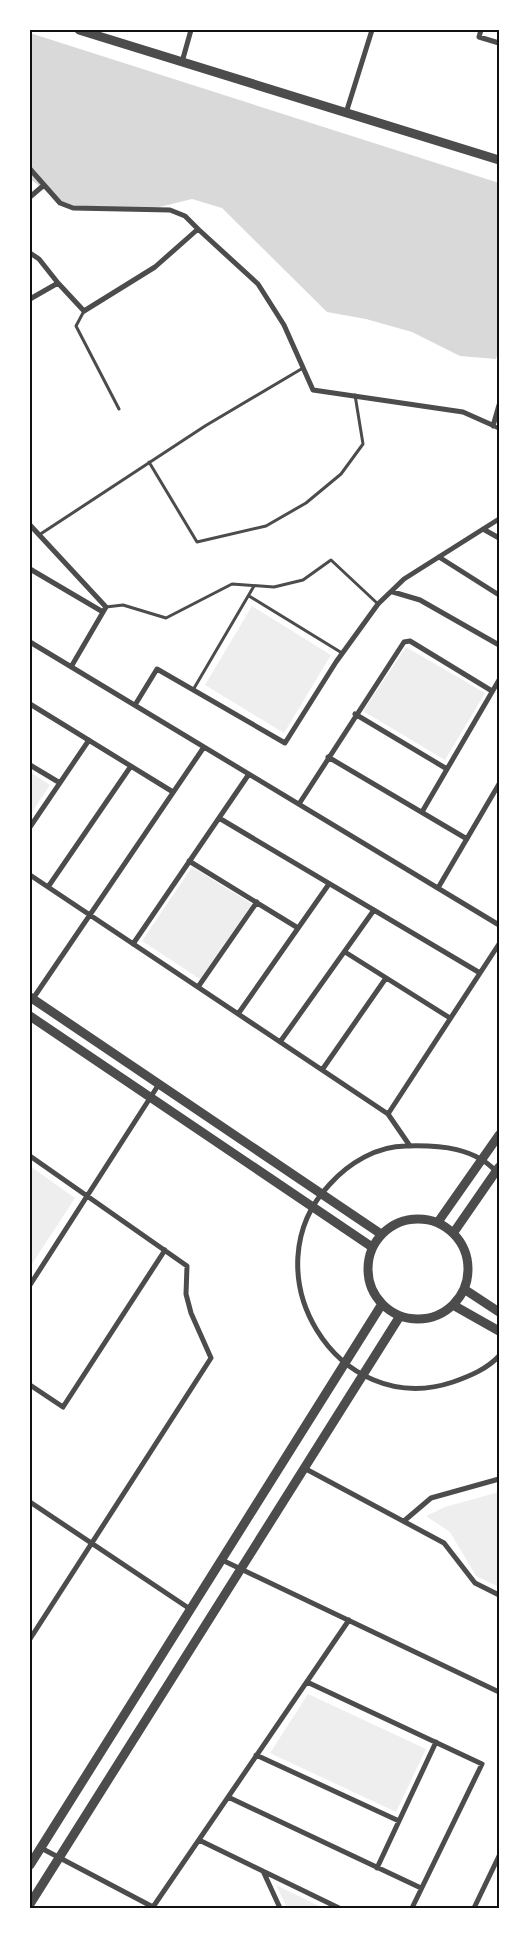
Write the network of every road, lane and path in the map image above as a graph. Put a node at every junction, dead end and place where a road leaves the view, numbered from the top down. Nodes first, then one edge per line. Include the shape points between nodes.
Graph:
1 (79, 30) edge
2 (191, 30) edge
3 (372, 30) edge
4 (481, 30) edge
5 (499, 43) edge
6 (182, 62) junction
7 (346, 113) junction
8 (499, 160) edge
9 (30, 169) edge
10 (44, 185) junction
11 (30, 197) edge
12 (198, 229) junction
13 (30, 253) edge
14 (58, 283) junction
15 (30, 299) edge
16 (84, 311) junction
17 (304, 368) junction
18 (355, 395) junction
19 (499, 405) edge
20 (119, 409) dead end
21 (496, 427) edge
22 (149, 462) junction
23 (499, 519) edge
24 (30, 525) edge
25 (483, 529) junction
26 (39, 534) junction
27 (499, 538) edge
28 (439, 557) junction
29 (30, 569) edge
30 (254, 586) junction
31 (393, 592) junction
32 (499, 595) edge
33 (249, 596) junction
34 (378, 604) junction
35 (104, 609) junction
36 (30, 642) edge
37 (499, 645) edge
38 (342, 653) junction
39 (71, 667) junction
40 (499, 680) edge
41 (193, 690) junction
42 (492, 691) junction
43 (30, 704) edge
44 (135, 705) junction
45 (355, 714) junction
46 (88, 740) junction
47 (204, 747) junction
48 (328, 757) junction
49 (30, 765) edge
50 (130, 766) junction
51 (447, 769) junction
52 (249, 774) junction
53 (60, 783) junction
54 (499, 784) edge
55 (173, 792) junction
56 (299, 804) junction
57 (422, 812) junction
58 (219, 818) junction
59 (30, 827) edge
60 (467, 839) junction
61 (189, 861) junction
62 (30, 875) edge
63 (329, 884) junction
64 (48, 887) junction
65 (438, 888) junction
66 (257, 902) junction
67 (374, 910) junction
68 (90, 915) junction
69 (499, 924) edge
70 (298, 928) junction
71 (133, 944) junction
72 (499, 944) edge
73 (345, 952) junction
74 (480, 974) junction
75 (386, 978) junction
76 (198, 987) junction
77 (31, 1000) edge
78 (238, 1014) junction
79 (30, 1016) edge
80 (450, 1018) junction
81 (280, 1042) junction
82 (322, 1070) junction
83 (159, 1084) junction
84 (150, 1098) junction
85 (388, 1114) junction
86 (499, 1136) edge
87 (410, 1146) junction
88 (30, 1156) edge
89 (482, 1158) junction
90 (498, 1171) edge
91 (321, 1193) junction
92 (87, 1196) junction
93 (312, 1207) junction
94 (438, 1222) junction
95 (454, 1232) junction
96 (381, 1234) junction
97 (372, 1247) junction
98 (165, 1250) junction
99 (30, 1285) edge
100 (464, 1289) junction
101 (382, 1304) junction
102 (453, 1305) junction
103 (499, 1312) edge
104 (400, 1316) junction
105 (499, 1331) edge
106 (499, 1356) edge
107 (345, 1363) junction
108 (363, 1375) junction
109 (30, 1385) edge
110 (304, 1468) junction
111 (499, 1480) edge
112 (30, 1502) edge
113 (404, 1522) junction
114 (92, 1543) junction
115 (222, 1560) junction
116 (241, 1569) junction
117 (499, 1595) edge
118 (190, 1610) junction
119 (349, 1620) junction
120 (30, 1639) edge
121 (306, 1682) junction
122 (499, 1692) edge
123 (436, 1742) junction
124 (256, 1755) junction
125 (228, 1797) junction
126 (399, 1821) junction
127 (199, 1840) junction
128 (41, 1848) junction
129 (499, 1856) edge
130 (59, 1858) junction
131 (30, 1865) edge
132 (378, 1868) junction
133 (262, 1871) junction
134 (421, 1888) junction
135 (30, 1903) edge
136 (280, 1908) edge
137 (340, 1908) edge
138 (412, 1908) edge
139 (474, 1908) edge

1 - 6 street
2 - 6 street
3 - 7 street
4 - 5 street via 479,37
6 - 7 street
7 - 8 street
9 - 10 street
10 - 11 street
10 - 12 street via 60,203 72,208 170,210 185,216
12 - 16 street via 155,267
12 - 17 street via 258,284 284,325
13 - 14 street
14 - 15 street
14 - 16 street
16 - 20 lane via 76,326
17 - 18 street via 313,390
17 - 22 lane
18 - 21 street via 463,412
18 - 22 lane via 363,444 341,474 306,503 266,526 196,542
19 - 21 street
22 - 26 lane
23 - 25 street
24 - 26 street
25 - 27 street
25 - 28 street
26 - 35 street
28 - 31 street via 404,579
28 - 32 street
29 - 35 street
30 - 33 lane
30 - 34 lane via 274,587 303,580 331,560
30 - 35 lane via 232,584 166,618 123,605
31 - 34 street
31 - 37 street via 420,600
33 - 38 lane
33 - 41 lane
34 - 38 street
35 - 39 street
36 - 39 street
38 - 41 street via 284,744
39 - 44 street
40 - 42 street
41 - 44 street via 157,669
42 - 45 street via 410,641 404,642
42 - 51 street
43 - 46 street
44 - 47 street
45 - 48 street
45 - 51 street
46 - 50 street
46 - 53 street
47 - 52 street
47 - 55 street
48 - 56 street
48 - 57 street
49 - 53 street
50 - 55 street
50 - 64 street
51 - 57 street
52 - 56 street
52 - 58 street
53 - 59 street
54 - 60 street
55 - 68 street
56 - 65 street
57 - 60 street
58 - 61 street
58 - 63 street
60 - 65 street
61 - 66 street
61 - 71 street
62 - 64 street
63 - 67 street
63 - 70 street
64 - 68 street
65 - 69 street
66 - 70 street
66 - 76 street
67 - 73 street
67 - 74 street
68 - 71 street
68 - 77 street
70 - 78 street
71 - 76 street
72 - 74 street
73 - 75 street
73 - 81 street
74 - 80 street
75 - 80 street
75 - 82 street
76 - 78 street
77 - 83 street
78 - 81 street
79 - 84 street
80 - 85 street
81 - 82 street
82 - 85 street
83 - 84 street
83 - 91 street
84 - 92 street
84 - 93 street
85 - 87 street
86 - 89 street
87 - 89 street via 436,1145
87 - 91 street via 396,1146 366,1156 341,1172
88 - 92 street
89 - 90 street
89 - 94 street
90 - 95 street
91 - 93 street
91 - 96 street
92 - 98 street
92 - 99 street
93 - 97 street
93 - 107 street via 300,1239 297,1272 304,1306 322,1340
94 - 95 street
94 - 96 street via 425,1218 408,1219
95 - 100 street via 468,1258 468,1278
96 - 97 street
97 - 101 street via 368,1258 368,1280
98 - 109 street via 63,1408
98 - 114 street via 187,1266 186,1294 211,1358
100 - 102 street
100 - 103 street
101 - 104 street
101 - 107 street
102 - 104 street via 429,1318
102 - 105 street
104 - 108 street
106 - 108 street via 472,1375 440,1386 393,1385
107 - 108 street
107 - 115 street
108 - 110 street
110 - 113 street
110 - 116 street
111 - 113 street via 431,1498
112 - 114 street
113 - 117 street via 444,1542 475,1583
114 - 118 street
114 - 120 street
115 - 116 street
115 - 118 street
116 - 119 street
116 - 130 street
118 - 128 street
119 - 121 street
119 - 122 street
121 - 123 street
121 - 124 street
123 - 126 street
123 - 134 street via 482,1764
124 - 125 street
124 - 126 street
125 - 127 street
125 - 132 street
126 - 132 street
127 - 130 street via 153,1907
127 - 133 street
128 - 130 street
128 - 131 street
129 - 139 street
130 - 135 street
132 - 134 street
133 - 136 street
133 - 137 street
134 - 138 street

